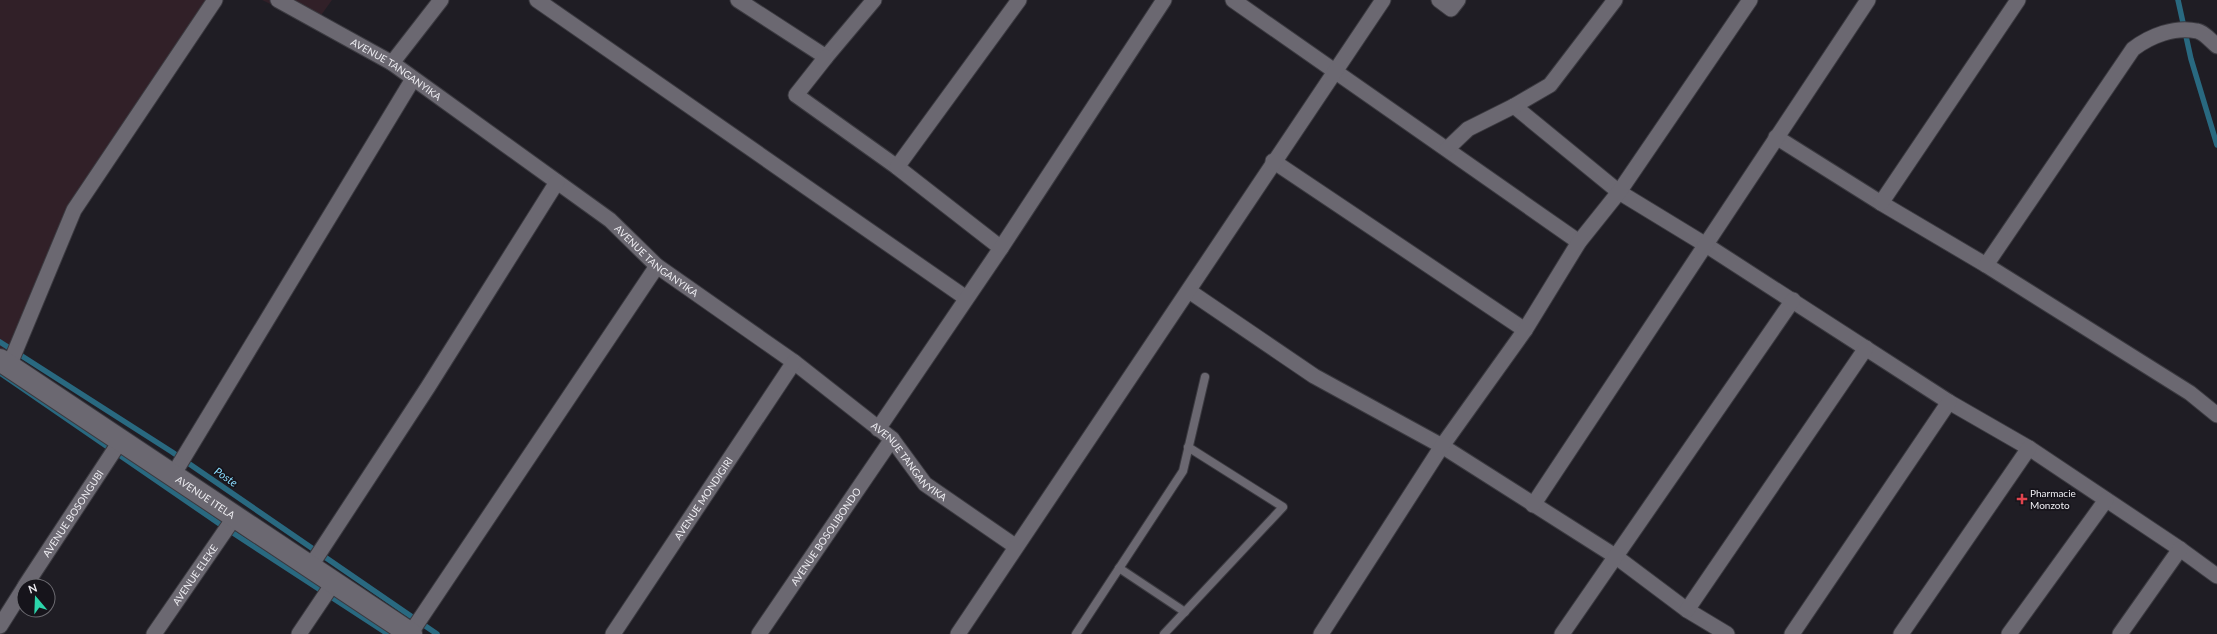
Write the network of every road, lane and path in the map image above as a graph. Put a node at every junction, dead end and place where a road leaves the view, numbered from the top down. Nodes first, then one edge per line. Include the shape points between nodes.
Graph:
1 (215, 0) edge
2 (278, 0) edge
3 (441, 0) edge
4 (537, 0) edge
5 (738, 0) edge
6 (874, 0) edge
7 (1019, 0) edge
8 (1164, 0) edge
9 (1233, 0) edge
10 (1383, 0) edge
11 (1439, 0) edge
12 (1458, 0) edge
13 (1615, 0) edge
14 (1750, 0) edge
15 (1868, 0) edge
16 (2018, 0) edge
17 (2217, 46) edge
18 (826, 57) junction
19 (392, 63) junction
20 (1335, 70) junction
21 (413, 78) junction
22 (1514, 106) junction
23 (1776, 137) junction
24 (1447, 149) junction
25 (1273, 161) junction
26 (897, 167) junction
27 (557, 182) junction
28 (1620, 192) junction
29 (1881, 203) junction
30 (1579, 242) junction
31 (1706, 245) junction
32 (1001, 248) junction
33 (1986, 265) junction
34 (657, 266) junction
35 (1189, 291) junction
36 (966, 298) junction
37 (1793, 300) junction
38 (1525, 330) junction
39 (1866, 348) junction
40 (794, 362) junction
41 (4, 363) edge
42 (1205, 377) dead end
43 (1949, 402) junction
44 (2217, 416) edge
45 (878, 429) junction
46 (892, 439) junction
47 (121, 440) junction
48 (1442, 446) junction
49 (1188, 447) junction
50 (2029, 448) junction
51 (173, 475) junction
52 (2106, 500) junction
53 (1533, 505) junction
54 (236, 515) junction
55 (1015, 546) junction
56 (2180, 549) junction
57 (1615, 556) junction
58 (310, 567) junction
59 (1119, 568) junction
60 (2217, 576) edge
61 (31, 578) edge
62 (334, 582) junction
63 (16, 601) edge
64 (1687, 610) junction
65 (1185, 612) junction
66 (0, 626) edge
67 (154, 634) edge
68 (299, 634) edge
69 (411, 634) edge
70 (613, 634) edge
71 (759, 634) edge
72 (958, 634) edge
73 (1076, 634) edge
74 (1164, 634) edge
75 (1321, 634) edge
76 (1562, 634) edge
77 (1727, 634) edge
78 (1792, 634) edge
79 (1901, 634) edge
80 (2009, 634) edge
81 (2120, 634) edge

1 - 41 street via 74,210
2 - 19 street, AVENUE TANGANYIKA
3 - 19 street
4 - 36 street
5 - 18 street
6 - 18 street
7 - 26 street
8 - 32 street
9 - 20 street
10 - 20 street
11 - 12 street via 1451,8
13 - 22 street via 1550,85
14 - 28 street
15 - 23 street
16 - 29 street
17 - 33 street via 2198,31 2170,31 2145,40 2132,49
18 - 26 street via 796,95
19 - 21 street, AVENUE TANGANYIKA
20 - 24 street
20 - 25 street
21 - 27 street, AVENUE TANGANYIKA
21 - 51 street
22 - 24 street via 1468,129
22 - 28 street
23 - 29 street
23 - 31 street
24 - 30 street
25 - 35 street
25 - 38 street
26 - 32 street
27 - 34 street, AVENUE TANGANYIKA via 610,220
27 - 58 street via 428,387
28 - 30 street
28 - 31 street
29 - 33 street
30 - 38 street
31 - 37 street
31 - 53 street
32 - 36 street
33 - 44 street via 2190,393
34 - 40 street, AVENUE TANGANYIKA
34 - 69 street
35 - 48 street via 1314,376
35 - 55 street
36 - 45 street
37 - 39 street
37 - 57 street
38 - 48 street
39 - 43 street
39 - 64 street
40 - 45 street, AVENUE TANGANYIKA
40 - 70 street, AVENUE MONDIGIRI
41 - 47 street, AVENUE ITELA
42 - 49 lane
43 - 50 street
43 - 78 street
45 - 46 street, AVENUE TANGANYIKA
46 - 55 street, AVENUE TANGANYIKA via 925,484
46 - 71 street, AVENUE BOSOLIBONDO
47 - 51 street, AVENUE ITELA
47 - 61 street, AVENUE BOSONGUBI
48 - 53 street
48 - 75 street
49 - 59 lane via 1183,471
49 - 65 lane via 1283,507
50 - 52 street
50 - 79 street
51 - 54 street, AVENUE ITELA
52 - 56 street
52 - 80 street
53 - 57 street
54 - 58 street, AVENUE ITELA
54 - 67 street, AVENUE ELEKE
55 - 72 street
56 - 60 street
56 - 81 street
57 - 64 street
57 - 76 street
58 - 62 street, AVENUE ITELA
59 - 65 lane
59 - 73 lane
62 - 68 street
62 - 69 street, AVENUE ITELA
63 - 66 street, AVENUE BOSONGUBI
64 - 77 street
65 - 74 lane

